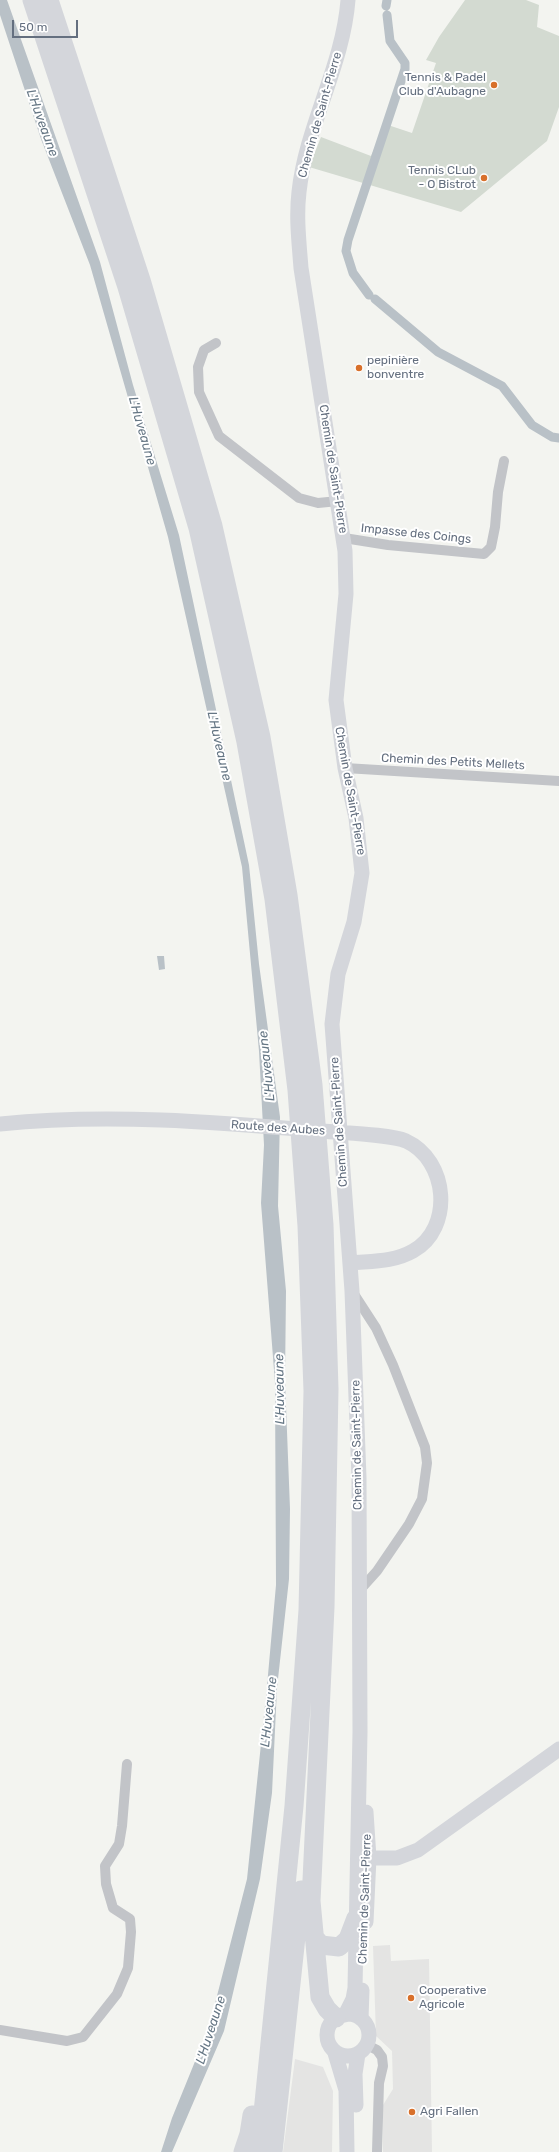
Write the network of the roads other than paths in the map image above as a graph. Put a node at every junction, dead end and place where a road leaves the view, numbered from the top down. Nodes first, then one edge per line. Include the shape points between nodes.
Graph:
1 (32, 0) edge
2 (49, 0) edge
3 (348, 0) edge
4 (216, 343) dead end
5 (504, 461) dead end
6 (338, 501) junction
7 (344, 538) junction
8 (346, 768) junction
9 (559, 781) edge
10 (0, 1124) edge
11 (351, 1263) junction
12 (352, 1291) junction
13 (359, 1591) junction
14 (321, 1669) junction
15 (559, 1749) edge
16 (127, 1764) dead end
17 (362, 1858) junction
18 (286, 1892) junction
19 (356, 1918) junction
20 (315, 1938) junction
21 (340, 2016) junction
22 (361, 2019) junction
23 (0, 2030) edge
24 (362, 2050) junction
25 (336, 2053) junction
26 (243, 2152) edge
27 (259, 2152) edge
28 (272, 2152) edge
29 (347, 2152) edge
30 (356, 2152) edge
31 (377, 2152) edge

1 - 18 highway via 126,287 198,528 246,742 274,899 298,1097 307,1226 312,1391 308,1610
2 - 14 highway via 141,280 213,526 261,737 288,895 313,1085 324,1225 329,1389 325,1607
3 - 6 main road, Chemin de Saint-Pierre via 346,23 307,154 299,191 298,227 301,268
4 - 6 street via 204,350 198,367 199,392 219,436 299,498 318,503
5 - 7 street, Impasse des Coings via 491,547 484,554
6 - 7 main road, Chemin de Saint-Pierre
7 - 8 main road, Chemin de Saint-Pierre via 346,594 336,700
8 - 9 street, Chemin des Petits Mellets
8 - 11 main road, Chemin de Saint-Pierre via 356,818 362,872 354,922 338,974 332,1024 338,1126
10 - 11 main road, Route des Aubes via 73,1118 116,1118 232,1124 406,1141 428,1157 439,1180 440,1209 434,1230 414,1251 393,1259
11 - 12 main road, Chemin de Saint-Pierre
12 - 13 main road, Chemin de Saint-Pierre via 359,1478
12 - 13 street via 376,1328 393,1365 425,1447 427,1463 422,1499 412,1518 377,1571
13 - 17 main road, Chemin de Saint-Pierre
14 - 20 highway via 311,1901
14 - 28 highway via 296,1948
15 - 17 main road via 418,1850 397,1858
16 - 23 street via 119,1844 105,1866 106,1884 113,1908 130,1919 128,1968 117,1994 83,2037 67,2041
17 - 19 main road, Chemin de Saint-Pierre
17 - 22 main road, Chemin de Saint-Pierre
18 - 26 highway via 249,2134
18 - 27 highway
19 - 20 highway via 348,1939 339,1947 321,1945
19 - 21 main road, Chemin de Saint-Pierre via 355,1988 353,1999
20 - 21 highway via 320,1997 327,2009
21 - 22 main road via 355,2015
21 - 25 main road via 331,2022 327,2035 328,2042
22 - 24 main road via 369,2034
24 - 25 main road via 346,2056
24 - 30 main road via 355,2074
24 - 31 street via 377,2050 382,2057 383,2066 378,2090
25 - 29 main road via 346,2090

